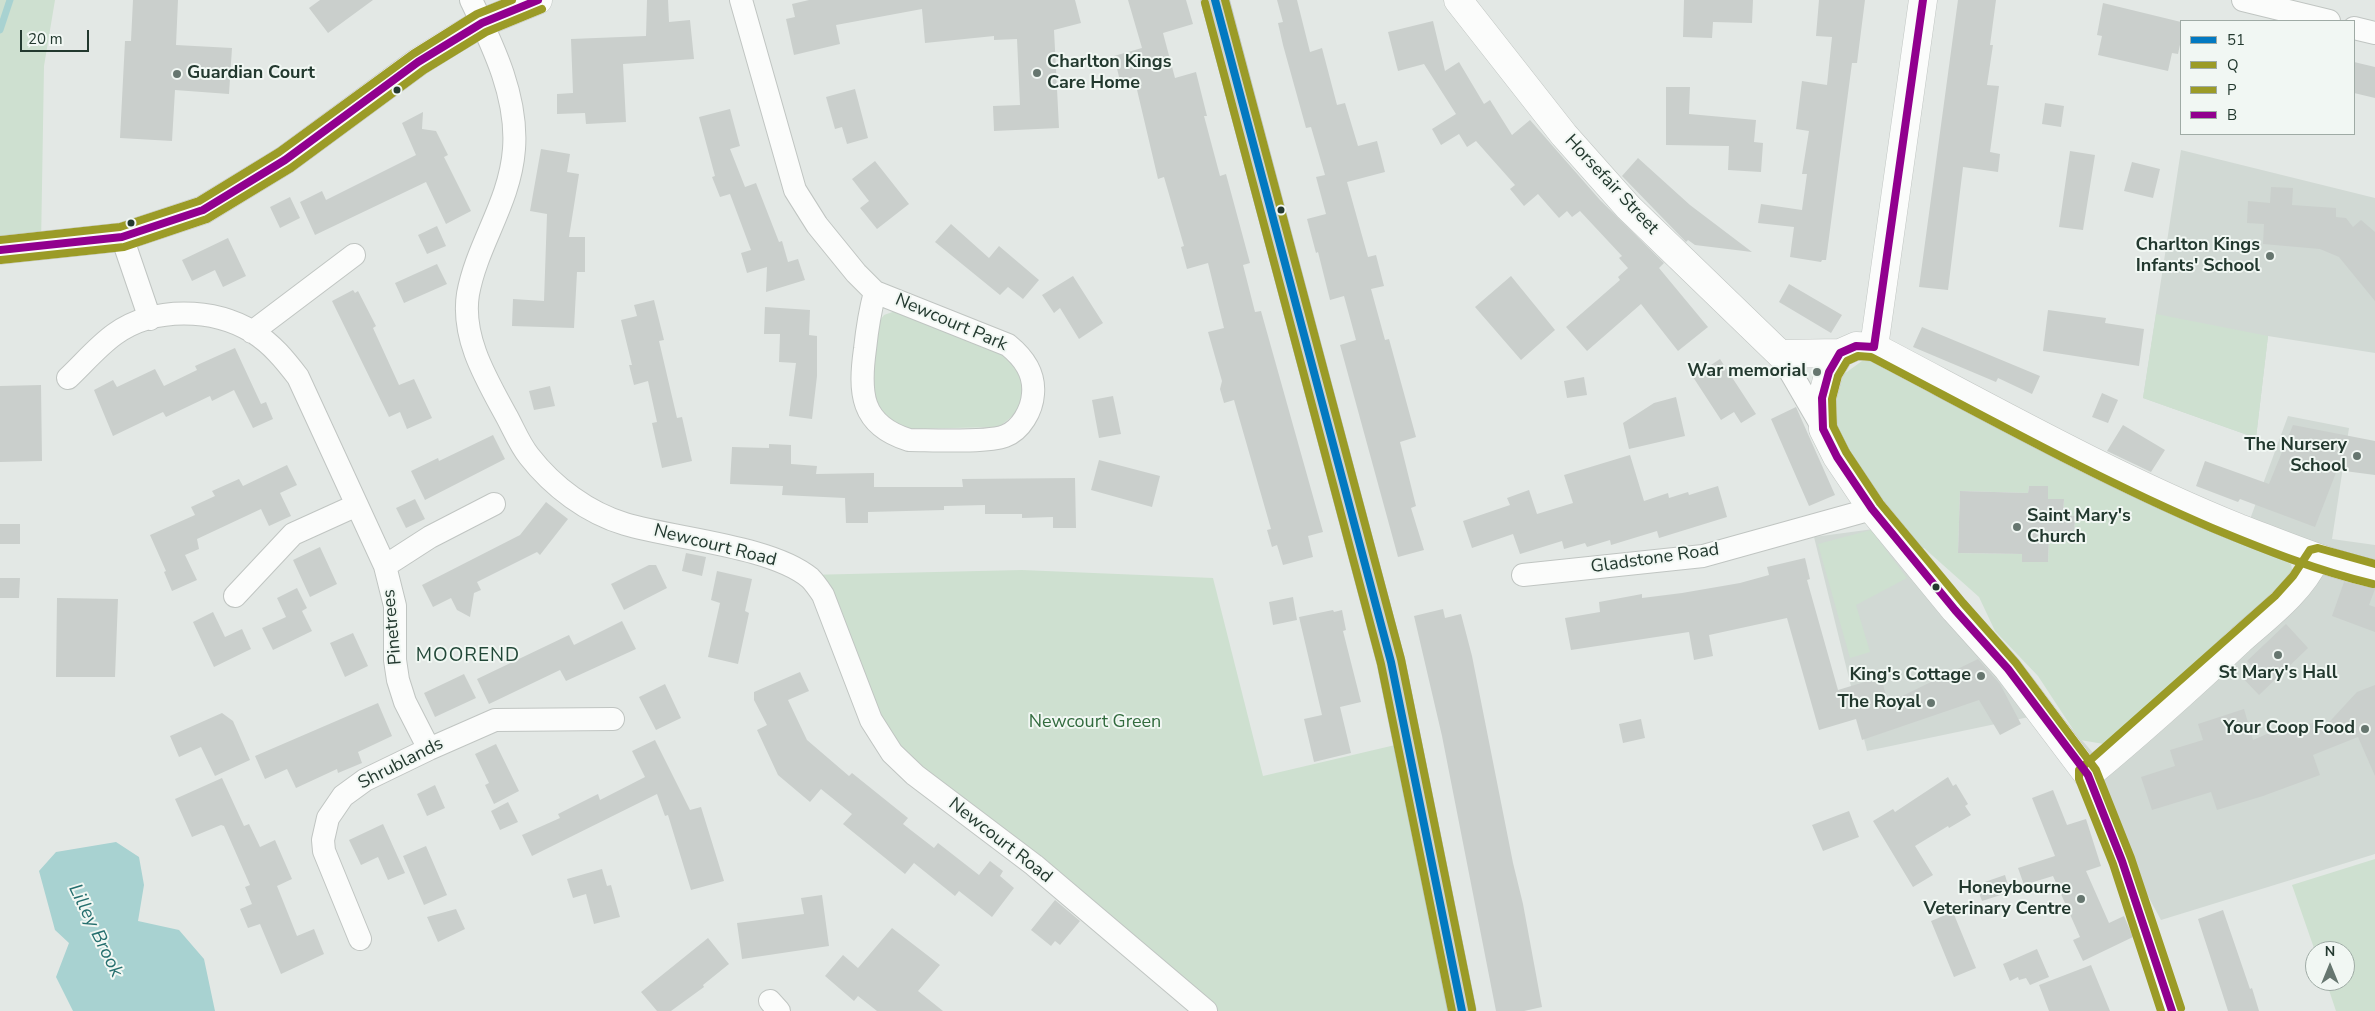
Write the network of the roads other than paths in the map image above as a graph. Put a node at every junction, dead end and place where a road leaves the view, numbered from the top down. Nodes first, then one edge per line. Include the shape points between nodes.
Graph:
1 (538, 0) edge
2 (741, 0) edge
3 (1215, 0) edge
4 (1458, 0) edge
5 (1923, 0) edge
6 (2243, 0) edge
7 (477, 11) edge
8 (2325, 20) edge
9 (2355, 28) edge
10 (2375, 33) edge
11 (122, 237) junction
12 (2, 249) edge
13 (354, 255) dead end
14 (876, 292) junction
15 (150, 319) junction
16 (252, 332) junction
17 (1874, 347) junction
18 (1840, 353) junction
19 (1780, 354) junction
20 (68, 378) dead end
21 (1824, 429) junction
22 (494, 504) dead end
23 (357, 505) junction
24 (1872, 509) junction
25 (2316, 558) junction
26 (385, 566) junction
27 (2375, 574) edge
28 (1523, 575) dead end
29 (235, 596) dead end
30 (613, 719) dead end
31 (429, 749) junction
32 (2088, 775) junction
33 (360, 939) dead end
34 (1197, 1009) edge
35 (1462, 1011) edge
36 (2172, 1011) edge

1 - 7 street
2 - 14 street, Newcourt Park via 795,190 817,225
3 - 35 main road via 1391,662
4 - 19 street, Horsefair Street via 1564,135 1628,206
5 - 17 street
6 - 8 street
7 - 11 street via 418,62 285,160 203,210
7 - 34 street, Newcourt Road via 496,54 512,106 514,147 506,191 468,294 469,329 481,368 527,454 567,494 605,517 752,553 786,564 810,578 823,595 872,720 892,753 915,775 1034,865
9 - 10 street
11 - 12 street
11 - 15 street
13 - 16 street
14 - 14 street, Newcourt Park via 1008,345 1018,353 1032,375 1034,388 1033,401 1023,422 1004,437 908,440 896,436 879,423 866,406 861,385 869,318
15 - 16 street, Pinetrees via 188,314 207,316
15 - 20 street, Pinetrees via 115,334
16 - 23 street, Pinetrees via 270,344 298,378
17 - 18 street via 1856,346
17 - 25 street via 2104,468 2182,504
18 - 19 street
18 - 21 street, Horsefair Street via 1829,372 1822,398
19 - 21 street, Horsefair Street
21 - 24 street, Horsefair Street via 1837,458
22 - 26 street
23 - 26 street, Pinetrees
23 - 29 street via 293,534
24 - 28 street, Gladstone Road via 1703,556
24 - 32 street, Horsefair Street via 2008,669
25 - 27 street
25 - 32 street via 2307,577 2269,614 2160,715
26 - 31 street, Pinetrees via 395,606 398,680 405,702
30 - 31 street, Shrublands via 495,720
31 - 33 street, Shrublands via 354,788 343,796 328,818 323,840 326,863
32 - 36 street, Horsefair Street via 2122,861

